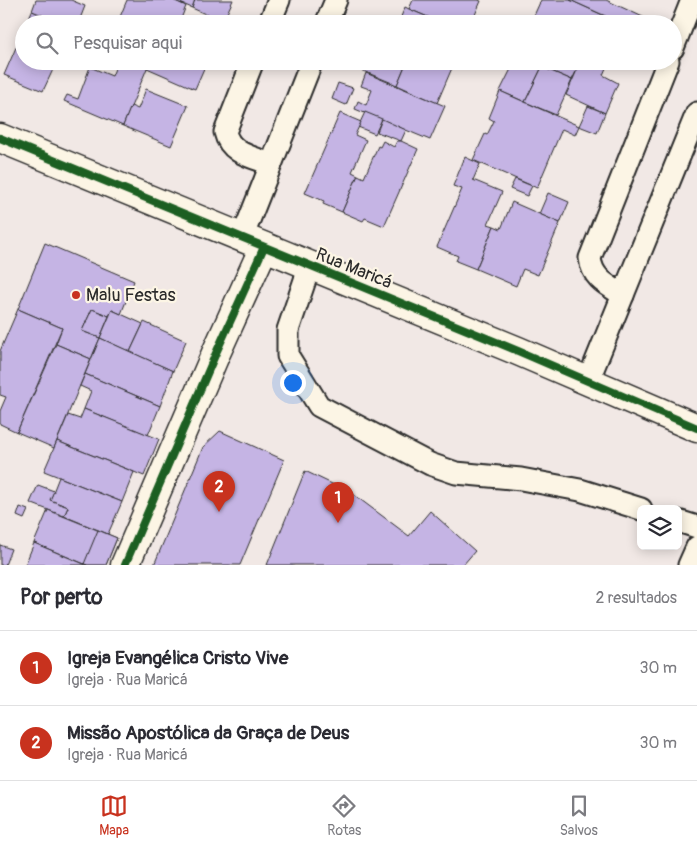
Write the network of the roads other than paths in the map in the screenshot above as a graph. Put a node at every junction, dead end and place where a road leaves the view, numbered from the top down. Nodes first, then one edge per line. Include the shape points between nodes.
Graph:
1 (279, 0) edge
2 (336, 0) edge
3 (692, 0) edge
4 (273, 15) edge
5 (330, 15) edge
6 (682, 25) edge
7 (249, 70) edge
8 (308, 70) edge
9 (664, 70) edge
10 (697, 113) edge
11 (0, 138) edge
12 (271, 164) junction
13 (253, 242) junction
14 (308, 266) junction
15 (623, 295) junction
16 (588, 381) junction
17 (697, 428) edge
18 (637, 508) edge
19 (682, 522) edge
20 (697, 527) edge
21 (697, 547) edge
22 (125, 565) edge
23 (690, 565) edge

1 - 4 lane
2 - 5 lane
3 - 6 lane
7 - 12 lane via 225,132 234,150
8 - 12 lane
9 - 15 lane via 590,258 599,279
10 - 15 lane
11 - 13 street, Rua Maricá
12 - 13 lane
13 - 14 street, Rua Maricá
13 - 22 street via 216,353
14 - 16 street, Rua Maricá
14 - 18 lane via 288,330 288,356 319,406 430,464 456,473 521,479 580,490
15 - 16 lane
16 - 17 street, Rua Maricá
19 - 20 lane
21 - 23 lane

